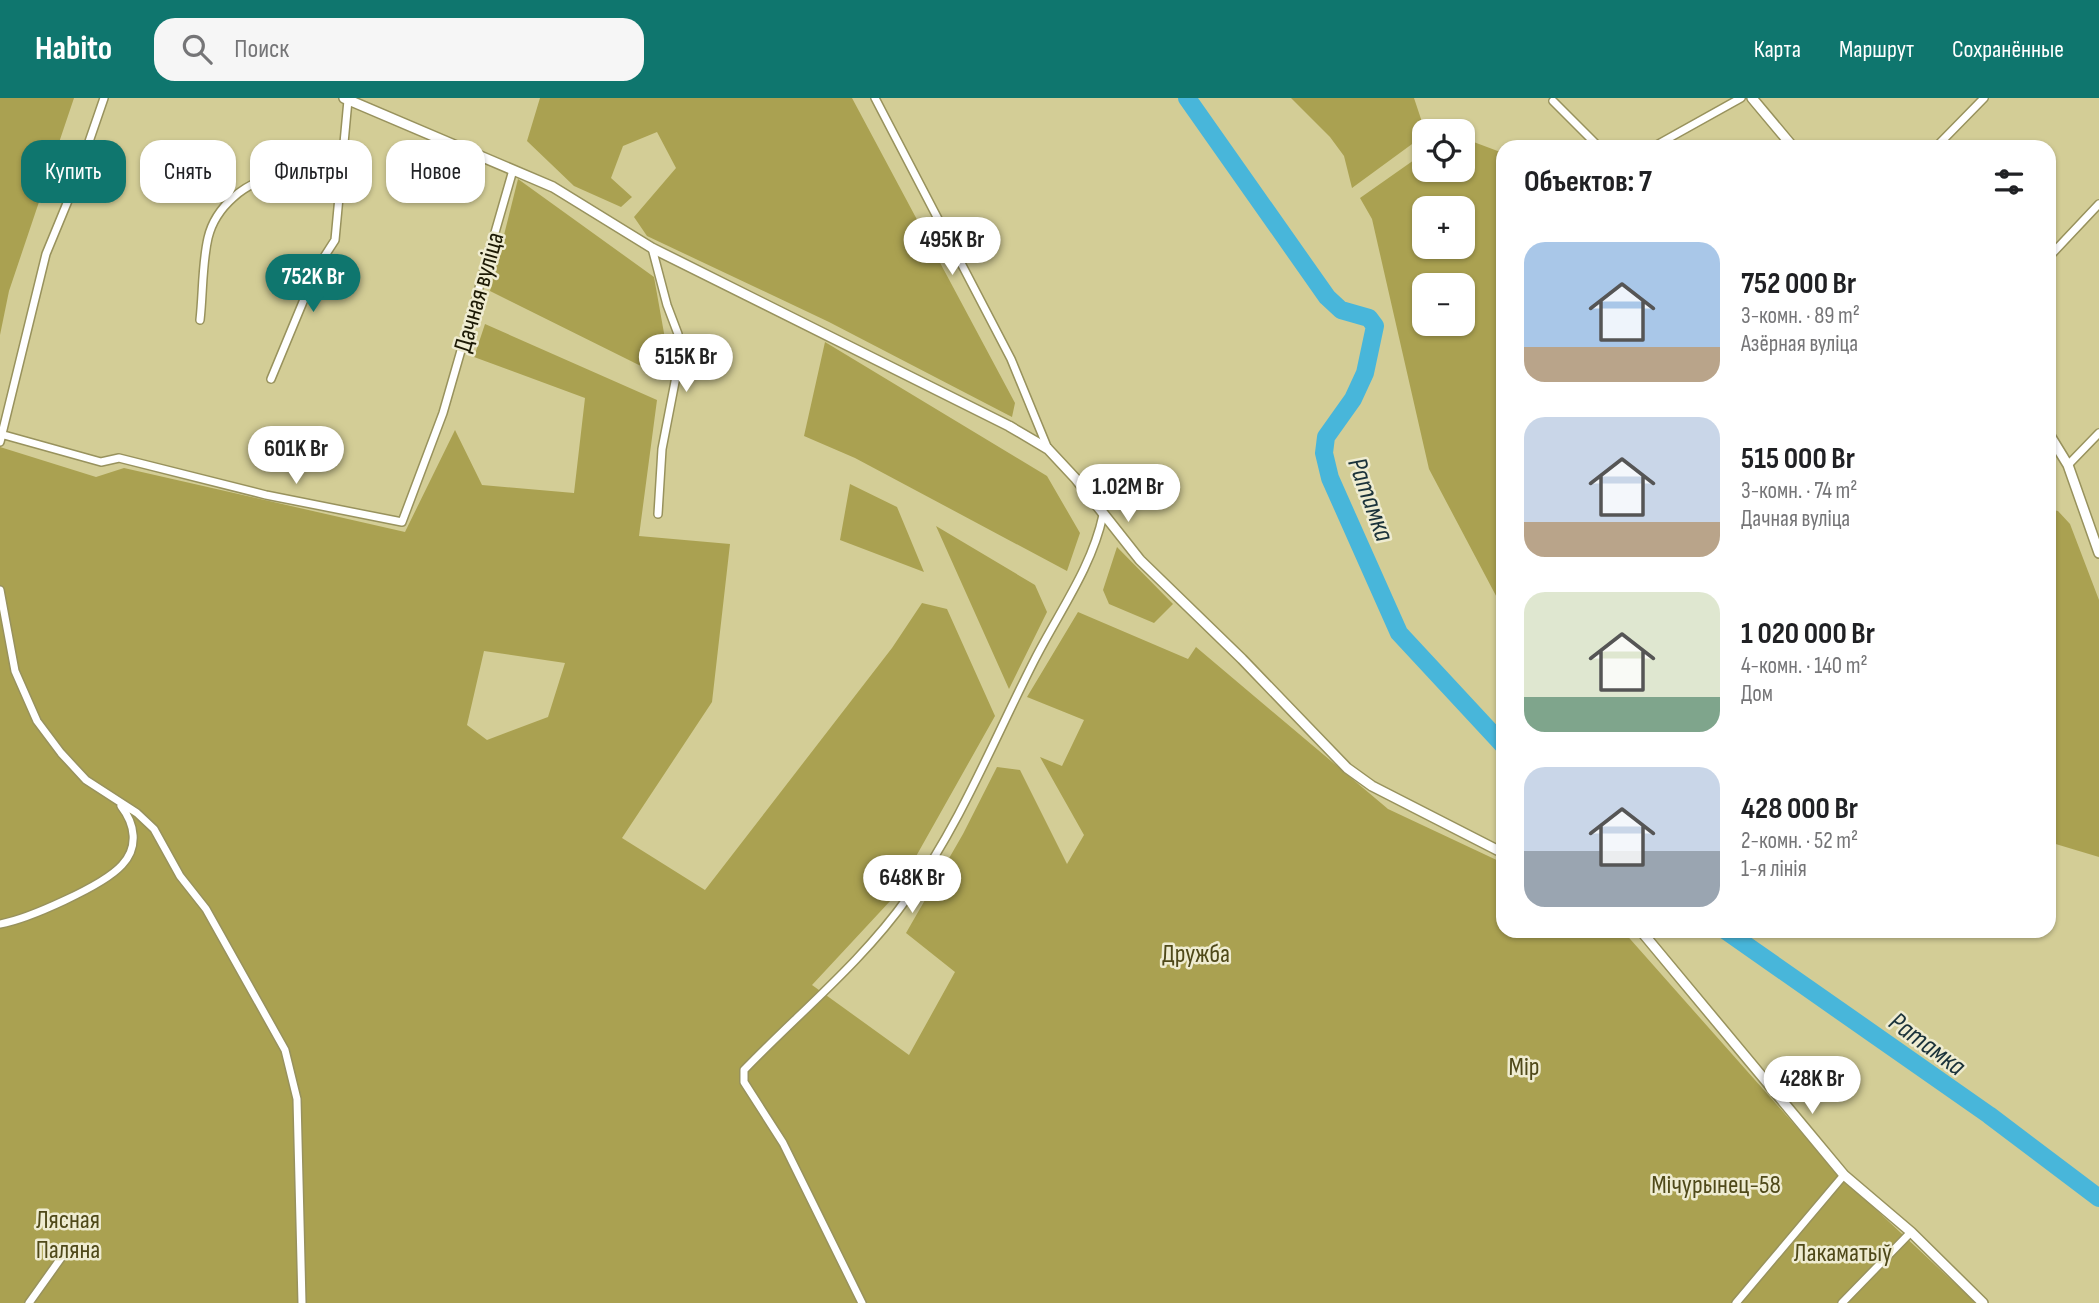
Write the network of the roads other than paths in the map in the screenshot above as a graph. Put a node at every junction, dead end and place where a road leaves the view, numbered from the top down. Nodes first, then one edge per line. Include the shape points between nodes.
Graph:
1 (104, 98) edge
2 (875, 98) edge
3 (1741, 98) edge
4 (1752, 98) edge
5 (1984, 98) edge
6 (346, 99) edge
7 (1553, 101) dead end
8 (344, 140) edge
9 (1592, 140) edge
10 (1666, 140) edge
11 (1787, 140) edge
12 (1943, 140) edge
13 (513, 170) junction
14 (250, 187) edge
15 (339, 203) edge
16 (2099, 204) edge
17 (652, 248) junction
18 (2056, 250) edge
19 (200, 320) dead end
20 (271, 379) dead end
21 (2099, 433) edge
22 (2, 438) edge
23 (2056, 445) edge
24 (1048, 449) junction
25 (2068, 465) junction
26 (658, 514) dead end
27 (1103, 515) junction
28 (2099, 552) edge
29 (0, 590) edge
30 (117, 801) junction
31 (1496, 849) edge
32 (0, 924) edge
33 (1647, 938) edge
34 (1843, 1177) junction
35 (1908, 1235) junction
36 (66, 1251) dead end
37 (29, 1303) edge
38 (302, 1303) edge
39 (862, 1303) edge
40 (1736, 1303) edge
41 (1842, 1303) edge
42 (1983, 1303) edge

1 - 22 street via 46,254
2 - 24 street via 1011,359
3 - 10 street
4 - 11 street
5 - 12 street
6 - 8 street
6 - 13 street
7 - 9 street
13 - 17 street via 553,187
13 - 22 street, Дачная вуліца via 443,413 402,522 266,495 119,458 101,462
14 - 19 street via 225,206 208,237
15 - 20 street via 335,240 317,268
16 - 18 street
17 - 24 street
17 - 26 street via 678,334 680,356 662,449
21 - 25 street
23 - 25 street
24 - 27 street
25 - 28 street
27 - 31 street via 1140,560 1347,768 1372,786
27 - 39 street via 1067,601 937,854 906,900 845,970 744,1070 744,1082 783,1143
29 - 30 street via 15,671 37,721 86,780
30 - 32 street via 134,829 134,843 122,866 32,915
30 - 38 street via 154,829 180,876 206,909 285,1051 297,1099
33 - 34 street
34 - 35 street
34 - 40 street
35 - 41 street
35 - 42 street
36 - 37 street

